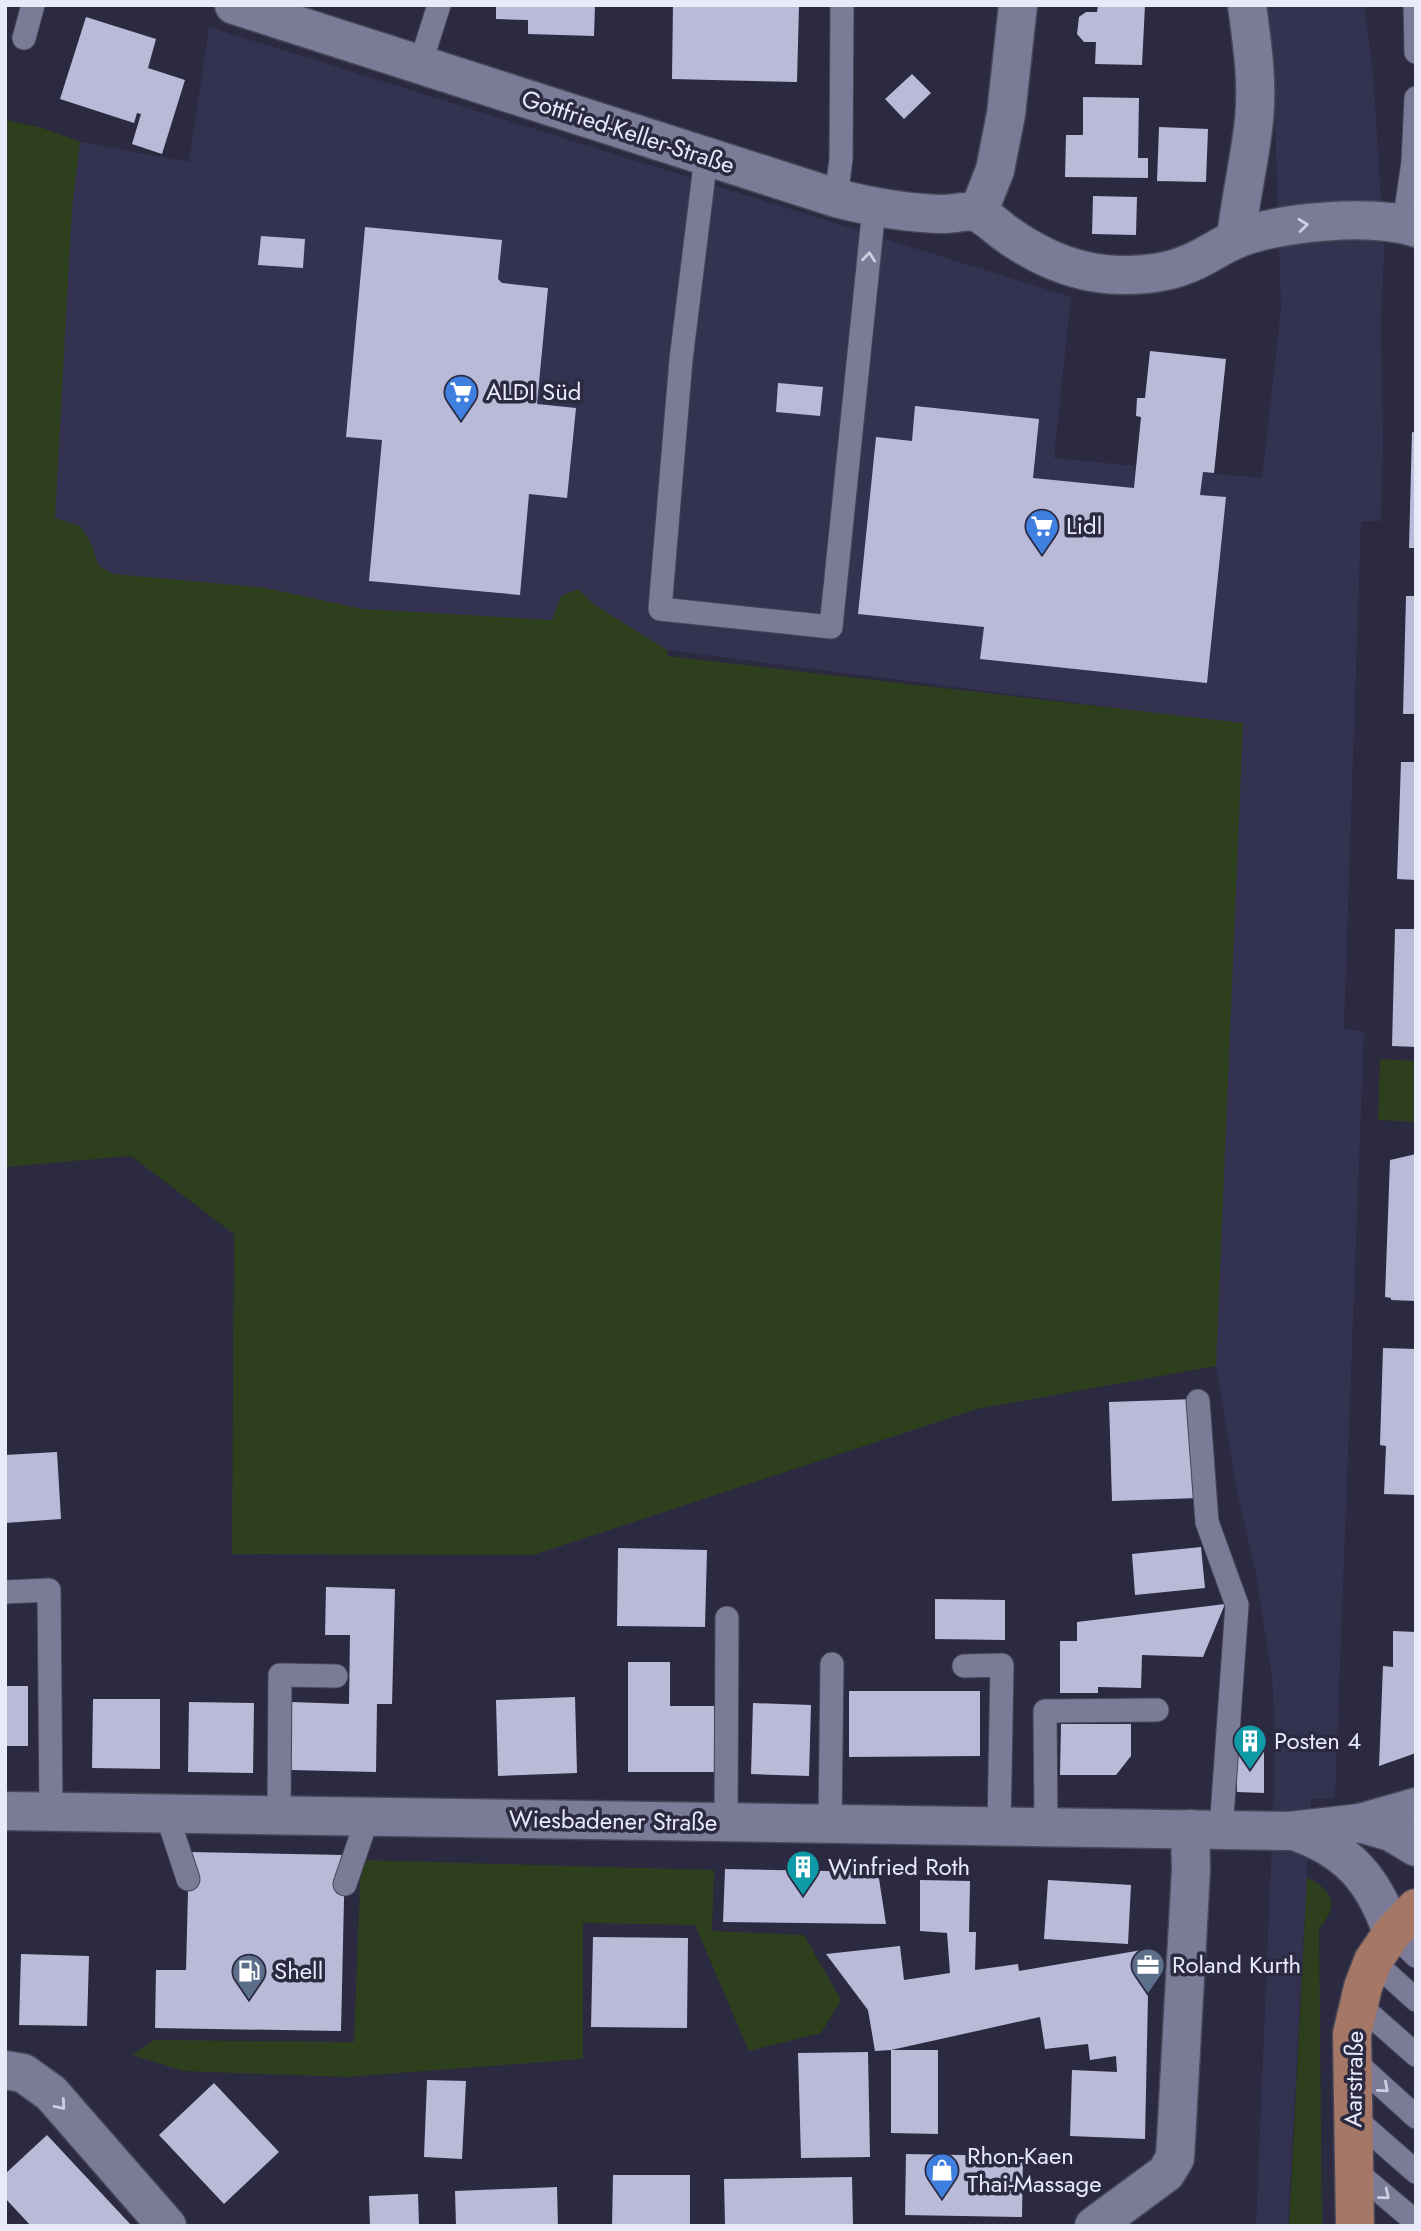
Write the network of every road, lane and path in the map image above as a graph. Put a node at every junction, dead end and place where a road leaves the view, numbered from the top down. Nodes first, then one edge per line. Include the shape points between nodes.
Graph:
1 (33, 5) edge
2 (234, 5) edge
3 (439, 5) edge
4 (842, 5) edge
5 (1018, 5) edge
6 (1247, 5) edge
7 (1415, 5) edge
8 (24, 38) dead end
9 (1416, 52) edge
10 (420, 65) junction
11 (1416, 98) edge
12 (706, 157) junction
13 (836, 198) junction
14 (874, 208) junction
15 (978, 213) junction
16 (1410, 226) edge
17 (1236, 239) junction
18 (1198, 1401) dead end
19 (5, 1592) edge
20 (727, 1618) dead end
21 (832, 1664) dead end
22 (964, 1666) dead end
23 (336, 1676) dead end
24 (1157, 1710) dead end
25 (1416, 1807) edge
26 (5, 1811) edge
27 (51, 1811) junction
28 (166, 1812) junction
29 (279, 1814) junction
30 (368, 1816) junction
31 (726, 1823) junction
32 (1360, 1823) junction
33 (830, 1824) junction
34 (999, 1827) junction
35 (1046, 1827) junction
36 (1206, 1829) junction
37 (1294, 1831) junction
38 (1416, 1847) edge
39 (188, 1879) dead end
40 (345, 1884) dead end
41 (1399, 1939) edge
42 (1416, 2000) edge
43 (1358, 2004) junction
44 (1416, 2055) edge
45 (1352, 2059) junction
46 (5, 2070) edge
47 (1352, 2116) junction
48 (1416, 2117) edge
49 (1353, 2169) junction
50 (1416, 2172) edge
51 (1416, 2222) edge
52 (1357, 2224) edge
53 (167, 2226) edge
54 (1094, 2226) edge

1 - 8 lane
2 - 10 street, Gottfried-Keller-Straße
3 - 10 lane
4 - 13 lane via 841,159
5 - 15 street via 1006,114 995,170
6 - 17 street via 1255,76 1254,121
7 - 9 lane
10 - 12 street, Gottfried-Keller-Straße
11 - 16 lane
12 - 13 street, Gottfried-Keller-Straße
12 -> 14 lane via 681,360 660,608 831,627
13 - 14 street, Gottfried-Keller-Straße
14 - 15 street, Gottfried-Keller-Straße via 944,215
15 - 17 street via 1029,248 1090,273 1143,274 1184,266
17 -> 16 street via 1304,225 1361,221
18 - 36 lane via 1207,1522 1237,1605
19 - 27 lane via 49,1590
20 - 31 lane
21 - 33 lane
22 - 34 lane via 1002,1665
23 - 29 lane via 280,1675
24 - 35 lane via 1045,1711
25 - 32 street, Wiesbadener Straße
26 - 27 street, Wiesbadener Straße
27 - 28 street, Wiesbadener Straße
28 - 29 street, Wiesbadener Straße
28 - 39 lane
29 - 30 street, Wiesbadener Straße
30 - 31 street, Wiesbadener Straße
30 - 40 lane
31 - 33 street, Wiesbadener Straße
32 - 37 street, Wiesbadener Straße
32 - 38 street, Wiesbadener Straße via 1391,1832
33 - 34 street, Wiesbadener Straße
34 - 35 street, Wiesbadener Straße
35 - 36 street, Wiesbadener Straße
36 - 37 street, Wiesbadener Straße
36 - 54 street via 1191,1870 1175,2158 1166,2173
37 - 41 street, Wiesbadener Straße via 1331,1847 1363,1875
41 - 42 lane
41 - 43 main road, Aarstraße
43 - 44 lane
43 - 45 main road, Aarstraße
45 - 47 main road, Aarstraße
45 -> 48 lane
46 -> 53 street via 23,2073 51,2093
47 - 49 main road, Aarstraße
47 - 50 lane
49 -> 51 lane
49 - 52 main road, Aarstraße

